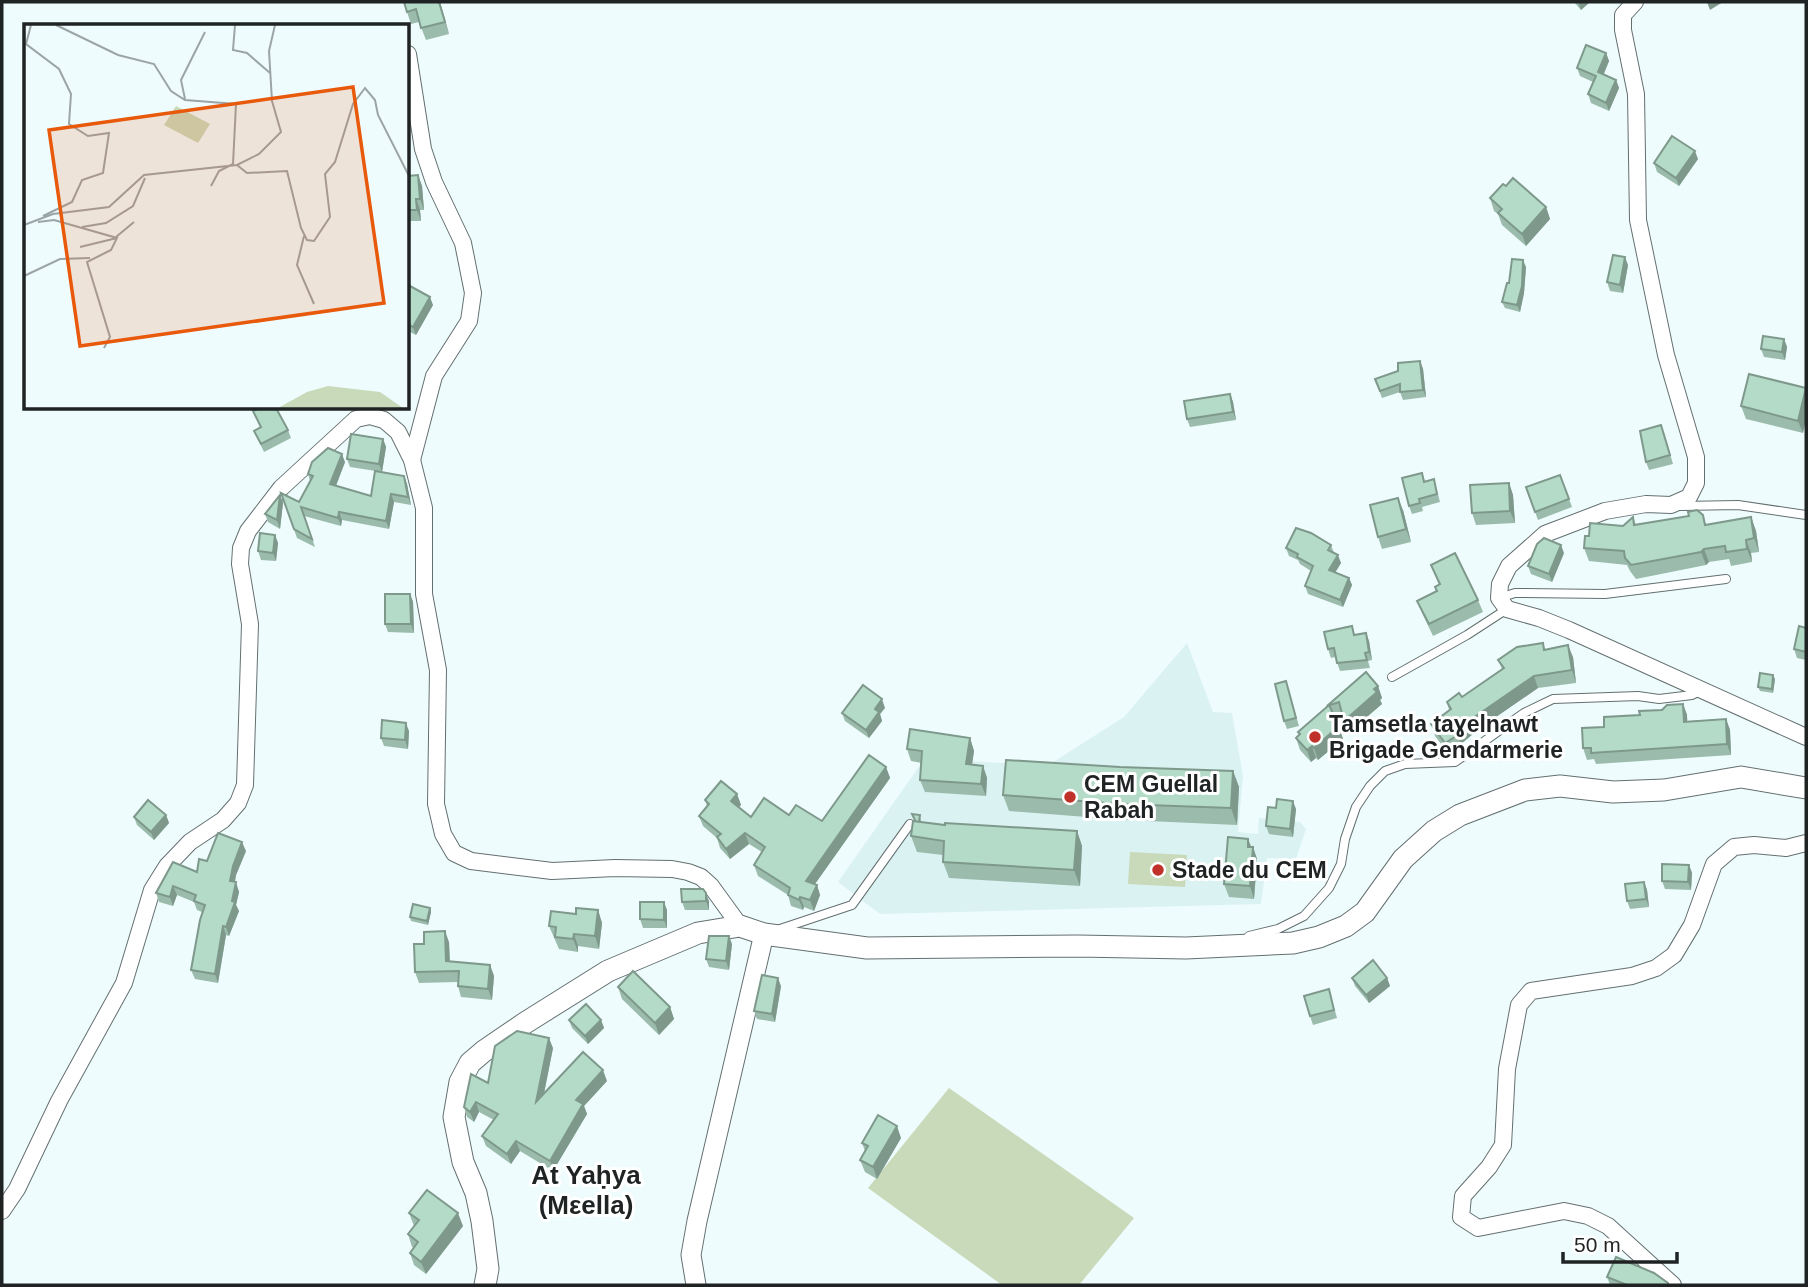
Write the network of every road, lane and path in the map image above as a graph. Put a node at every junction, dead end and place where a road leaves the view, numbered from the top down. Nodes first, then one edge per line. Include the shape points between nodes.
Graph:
1 (1634, 2) edge
2 (410, 67) edge
3 (412, 460) junction
4 (1671, 505) junction
5 (1806, 515) edge
6 (1726, 579) dead end
7 (1503, 604) junction
8 (1392, 677) dead end
9 (1703, 690) junction
10 (1806, 737) edge
11 (1806, 788) edge
12 (910, 824) edge
13 (1806, 844) edge
14 (740, 926) junction
15 (764, 934) junction
16 (1202, 947) junction
17 (2, 1211) edge
18 (485, 1285) edge
19 (696, 1285) edge
20 (1673, 1285) edge

1 - 4 street via 1623,15 1623,30 1636,94 1638,220 1666,355 1696,457 1696,483 1689,497
2 - 3 street via 423,149 463,243 473,293 469,321 434,376
3 - 14 street via 424,508 424,594 438,670 436,804 443,834 454,853 471,861 552,871 688,872 711,886
3 - 17 street via 398,432 384,420 356,419 281,488 248,531 240,565 250,624 245,785 238,803 223,820 190,842 152,890 124,983
4 - 5 lane via 1738,505
4 - 7 street via 1605,511 1545,534 1509,566 1500,584
6 - 7 lane via 1605,594 1514,593
7 - 8 lane via 1467,635
7 - 9 street
9 - 10 street
9 - 16 lane via 1659,699 1553,699 1524,713 1455,762 1405,764 1385,771 1356,807 1329,888 1304,916 1278,929
11 - 16 main road via 1741,777 1664,790 1613,792 1560,786 1525,790 1460,815 1434,831 1403,859 1365,912 1346,926 1293,943
12 - 15 lane via 852,905
13 - 20 street via 1734,847 1714,864 1692,925 1674,955 1656,968 1632,976 1531,991 1519,1005 1507,1069 1503,1145 1463,1196 1461,1217 1478,1228 1564,1211 1588,1216 1608,1226
14 - 15 main road
14 - 18 main road via 698,933 608,971 470,1063 460,1082 454,1117 482,1222 488,1269
15 - 16 main road via 867,948
15 - 19 street via 697,1221 691,1255

